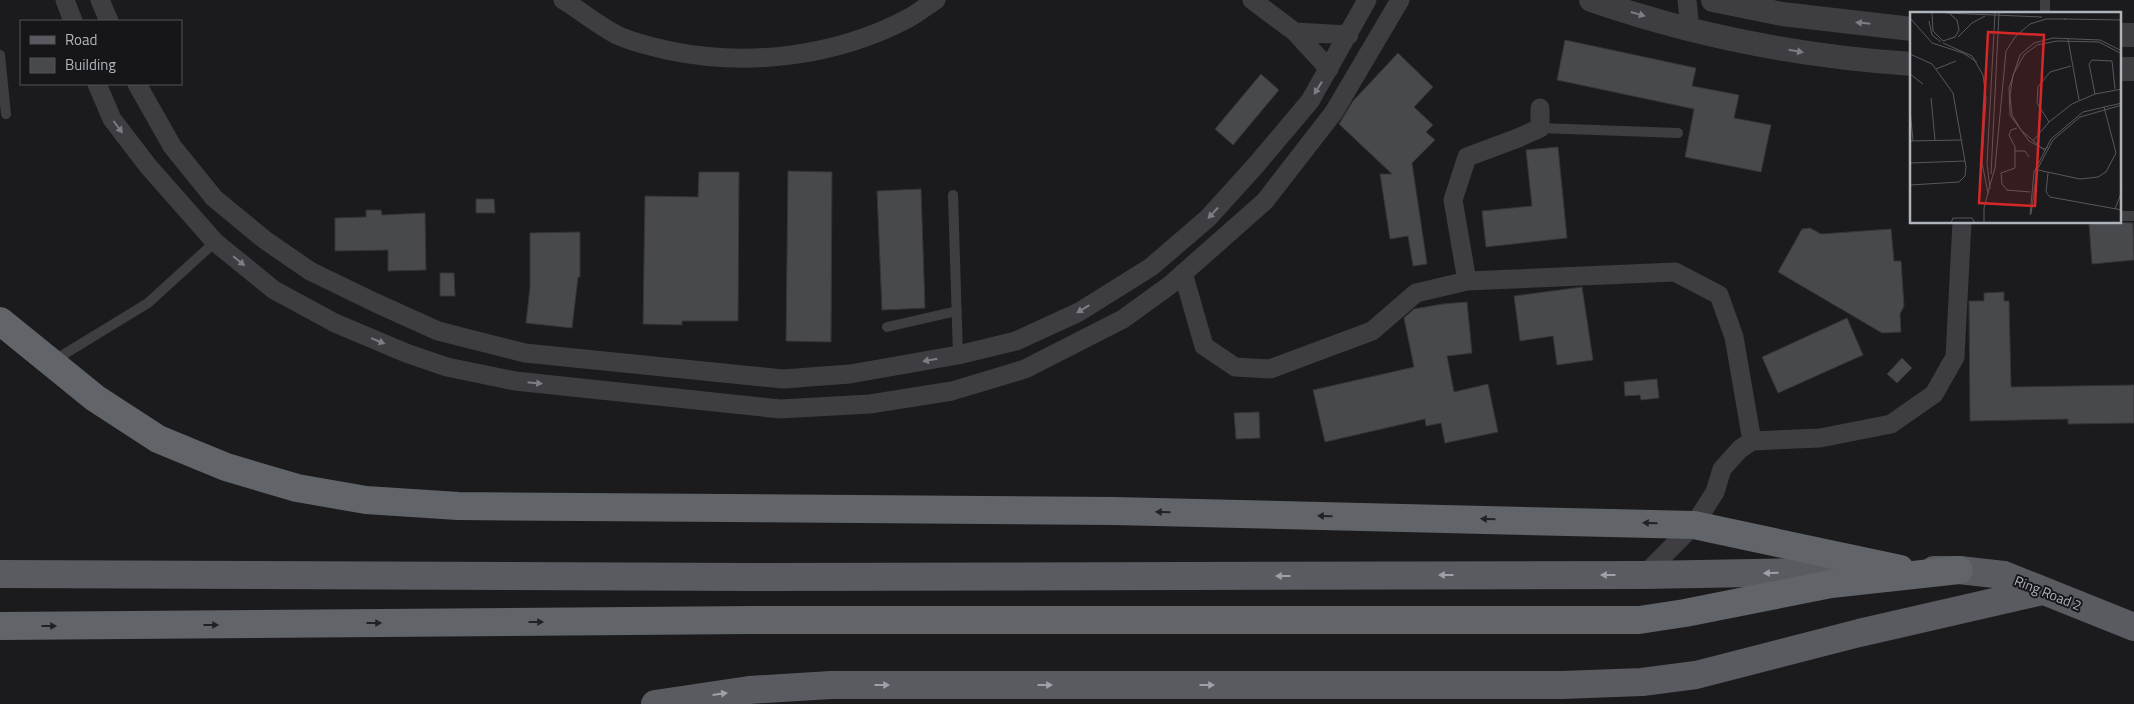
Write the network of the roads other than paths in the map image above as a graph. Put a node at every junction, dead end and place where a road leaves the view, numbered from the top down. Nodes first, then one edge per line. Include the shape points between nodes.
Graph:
1 (64, 0) edge
2 (100, 0) edge
3 (563, 0) edge
4 (936, 0) edge
5 (1252, 0) edge
6 (1367, 0) edge
7 (1400, 0) edge
8 (1591, 0) edge
9 (1687, 0) edge
10 (1713, 0) edge
11 (73, 20) edge
12 (109, 20) edge
13 (1910, 28) edge
14 (1690, 29) junction
15 (1295, 32) junction
16 (1349, 35) junction
17 (0, 55) edge
18 (1910, 64) edge
19 (1329, 69) junction
20 (98, 85) edge
21 (138, 85) edge
22 (1540, 108) dead end
23 (6, 114) dead end
24 (1540, 128) junction
25 (1678, 133) dead end
26 (953, 195) dead end
27 (1962, 224) edge
28 (215, 242) junction
29 (1183, 273) junction
30 (1467, 281) junction
31 (956, 311) junction
32 (0, 321) edge
33 (887, 327) dead end
34 (958, 356) junction
35 (50, 363) junction
36 (1752, 441) junction
37 (1694, 524) junction
38 (1904, 570) junction
39 (1960, 570) junction
40 (0, 574) edge
41 (1644, 575) junction
42 (2042, 591) junction
43 (0, 626) edge
44 (2134, 627) edge
45 (655, 704) edge

1 - 11 street
2 - 12 street
3 - 4 street via 617,35 650,46 699,56 763,59 856,39 907,19
5 - 15 street
6 - 16 street
7 - 29 street via 1334,112 1265,201
8 -> 14 street
9 - 14 street
13 -> 10 street via 1782,14
14 -> 18 street via 1821,56
15 - 16 street
15 - 19 street
16 - 19 street
17 - 23 lane
19 -> 34 street via 1310,101 1214,212 1151,267 1078,312 1034,333
20 -> 28 street via 112,119 148,166
34 -> 21 street via 850,374 783,379 525,353 438,331 310,270 265,240 214,198 172,146
22 - 24 street
24 - 25 lane
24 - 30 street via 1467,157 1454,200
26 - 31 lane
27 - 36 street via 1955,357 1934,394 1891,424 1820,438
28 -> 29 street via 274,290 335,324 447,367 515,381 780,409 870,404 952,392 1025,369 1123,319
28 - 35 lane via 148,303
29 - 30 street via 1204,346 1236,367 1270,369 1372,331 1416,293
30 - 36 street via 1675,272 1719,295 1734,337
31 - 33 lane
31 - 34 lane
32 - 35 highway
37 -> 35 highway via 1114,510 458,506 366,500 297,488 226,467 158,439 95,398
36 - 37 street via 1722,469 1715,492
37 - 38 highway
37 - 41 street
38 - 39 main road, Ring Road 2
38 -> 41 main road, Ring Road 2
39 - 42 main road, Ring Road 2 via 2004,575
43 -> 39 highway via 752,620 1639,620 1831,584
41 -> 40 main road, Ring Road 2 via 736,577
42 - 44 main road, Ring Road 2
45 -> 42 main road via 749,690 831,685 1642,682 1696,675

